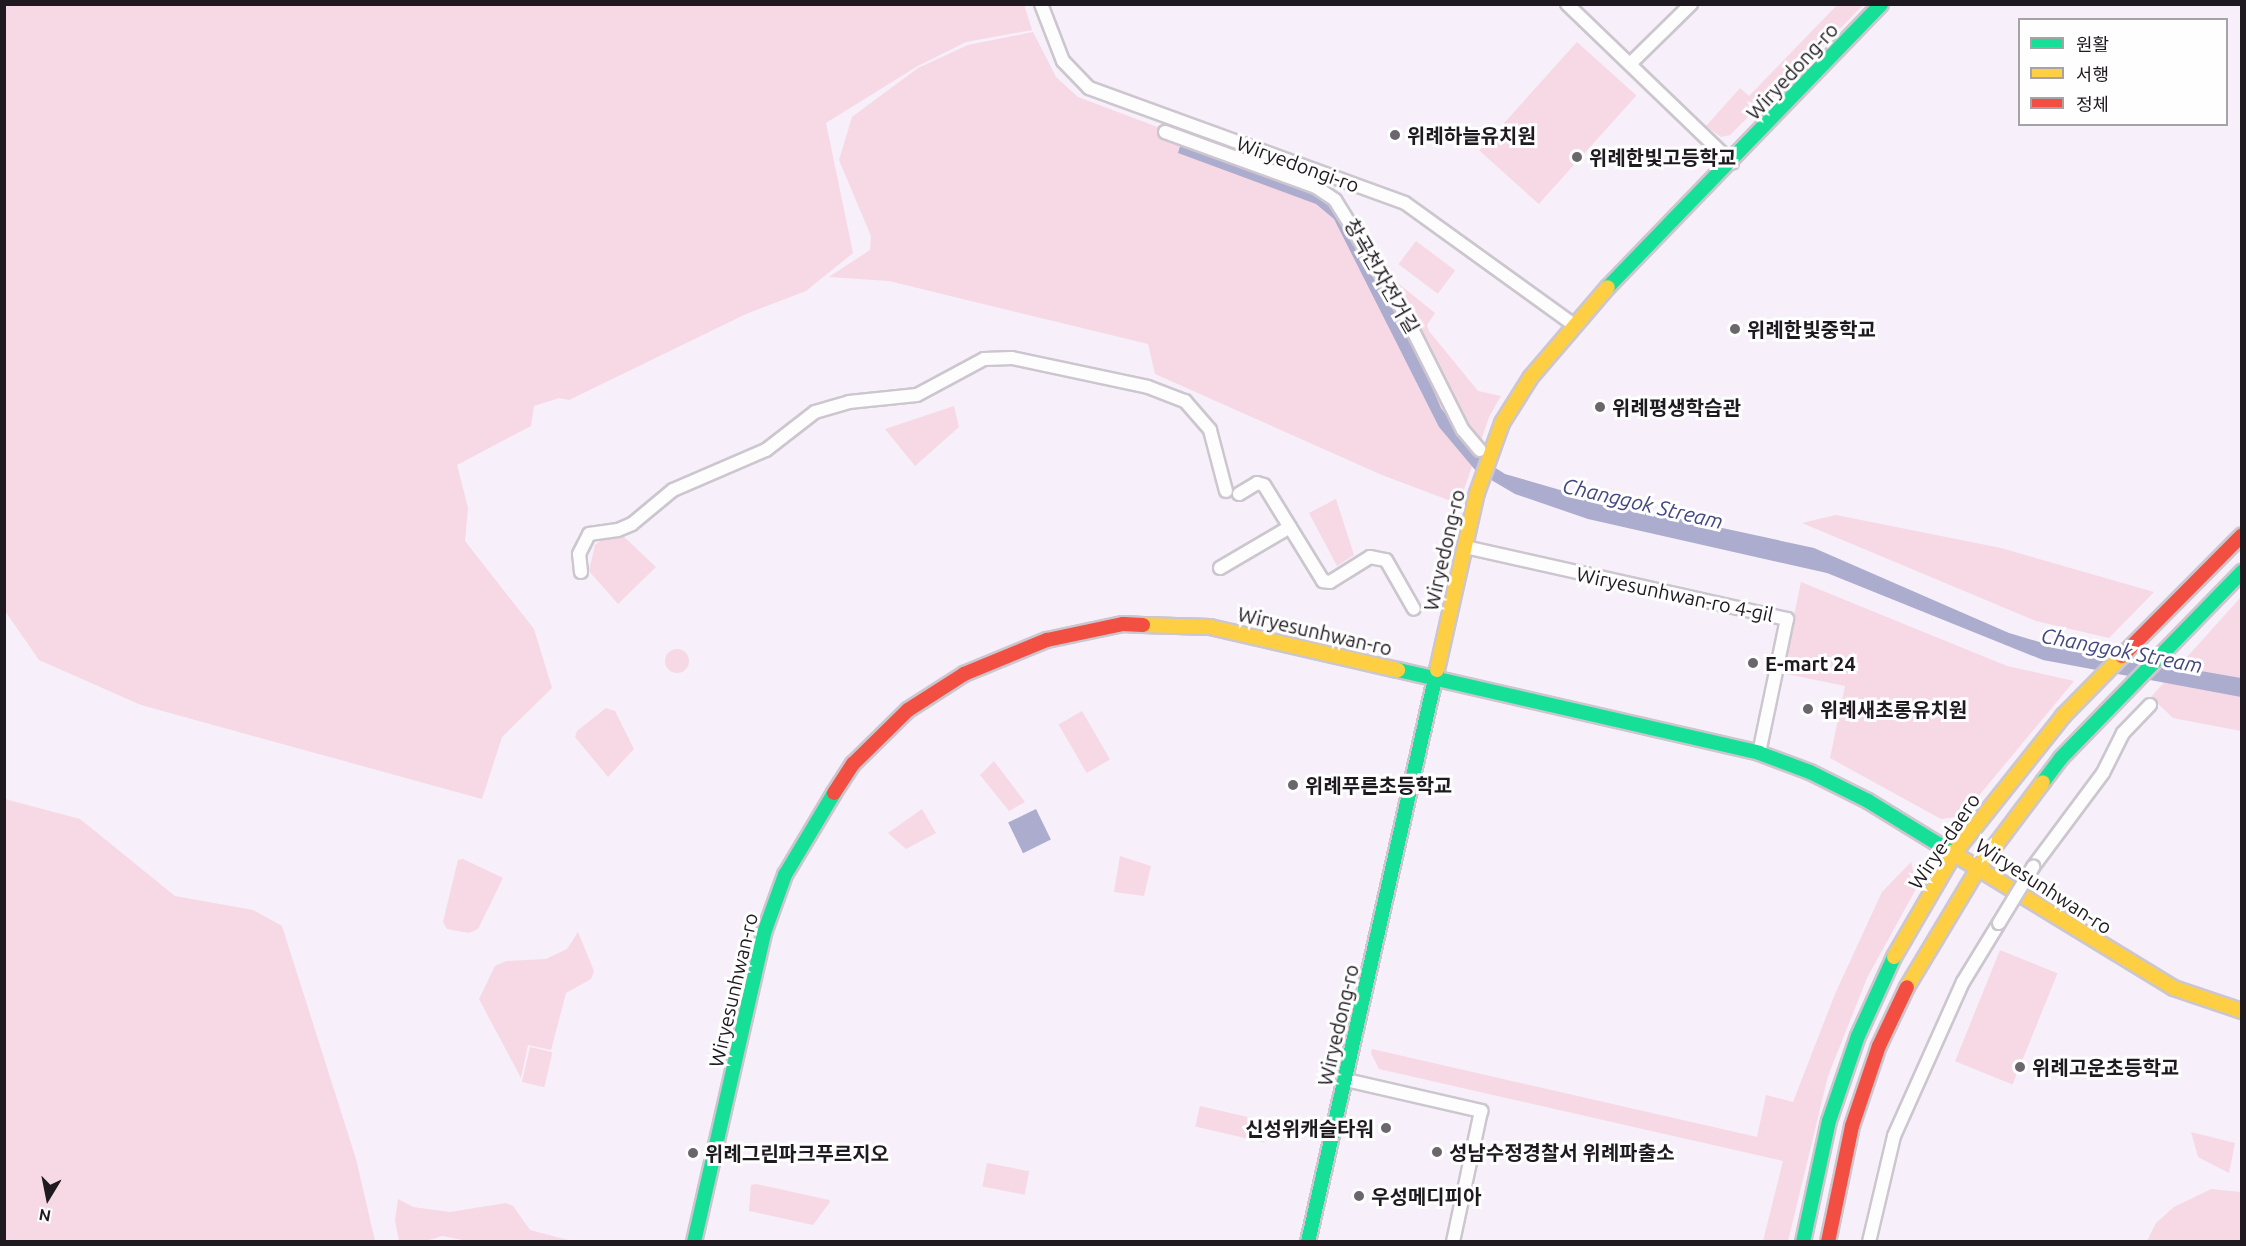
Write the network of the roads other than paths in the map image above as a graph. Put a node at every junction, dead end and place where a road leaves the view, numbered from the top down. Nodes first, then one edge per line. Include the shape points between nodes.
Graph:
1 (1041, 4) edge
2 (1567, 4) edge
3 (1691, 4) edge
4 (1881, 4) edge
5 (1630, 64) junction
6 (1165, 132) dead end
7 (1732, 163) junction
8 (1573, 324) junction
9 (1480, 450) dead end
10 (1226, 491) dead end
11 (1239, 494) dead end
12 (1290, 527) junction
13 (2241, 535) edge
14 (1465, 547) junction
15 (1220, 568) dead end
16 (581, 572) dead end
17 (2241, 572) edge
18 (1414, 609) dead end
19 (1435, 679) junction
20 (2150, 705) dead end
21 (1759, 753) junction
22 (1955, 852) junction
23 (1979, 867) junction
24 (2241, 1011) edge
25 (1346, 1080) junction
26 (694, 1242) edge
27 (1308, 1242) edge
28 (1453, 1242) edge
29 (1803, 1242) edge
30 (1828, 1242) edge
31 (1869, 1242) edge

1 - 8 street, Wiryedongi-ro via 1063,61 1089,88 1405,203
2 - 5 street
3 - 5 street
4 - 7 street, Wiryedong-ro
5 - 7 street
6 - 9 street, 창곡천자전거길 via 1316,186 1335,200 1400,304 1463,430
7 - 8 street, Wiryedong-ro
8 - 14 street, Wiryedong-ro via 1531,377 1492,444
10 - 16 street via 1210,430 1185,401 1148,387 1012,358 984,358 917,395 849,402 815,411 766,450 673,490 632,524 618,531 588,534 579,554
11 - 12 street via 1257,483 1264,485
12 - 15 street
12 - 18 street via 1323,581 1330,582 1370,557 1386,560
13 - 22 street, Wirye-daero via 2078,701
14 - 19 street, Wiryedong-ro
14 - 21 street, Wiryesunhwan-ro 4-gil via 1787,619
17 - 23 street via 2061,758
19 - 21 street, Wiryesunhwan-ro
19 - 25 street, Wiryedong-ro
19 - 26 street, Wiryesunhwan-ro via 1210,627 1123,624 1016,651 964,674 908,710 877,738 838,785 814,821 775,901 764,933
20 - 31 street, bridge via 2122,733 2103,773 2033,867 1963,982 1894,1136
21 - 22 street, Wiryesunhwan-ro via 1858,796
22 - 23 street, Wiryesunhwan-ro
22 - 29 street, Wirye-daero via 1893,959 1858,1036 1829,1121
23 - 24 street, Wiryesunhwan-ro via 2124,961 2174,988
23 - 30 street via 1920,960 1879,1046 1852,1126
25 - 27 street, Wiryedong-ro
25 - 28 street via 1481,1112

